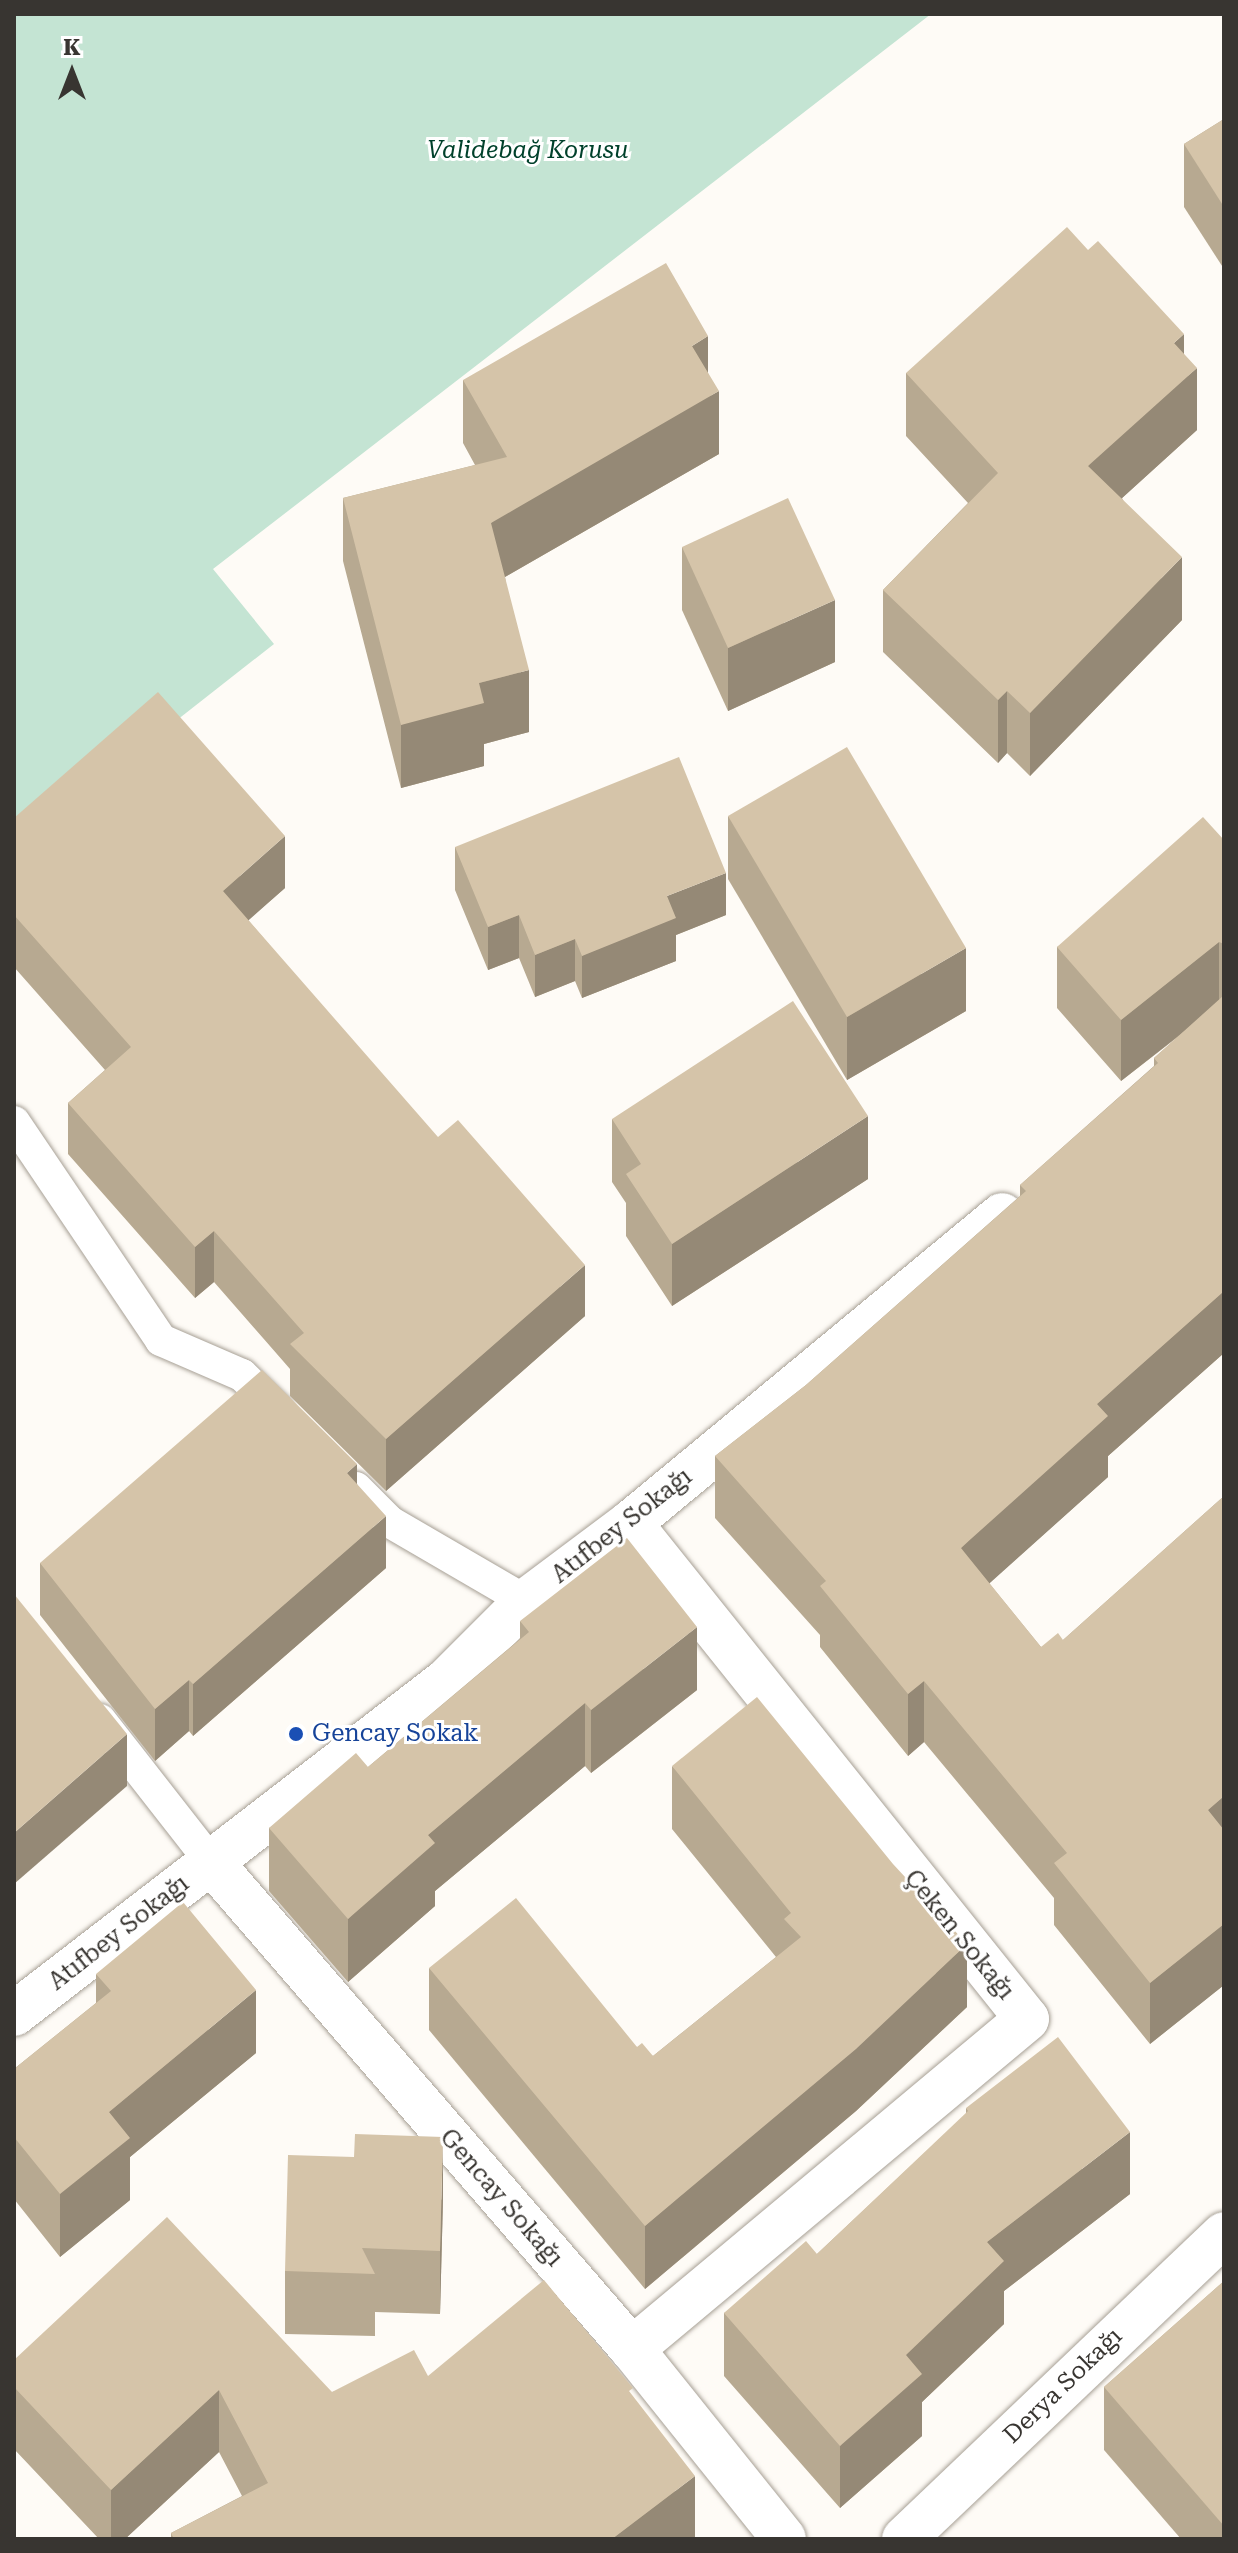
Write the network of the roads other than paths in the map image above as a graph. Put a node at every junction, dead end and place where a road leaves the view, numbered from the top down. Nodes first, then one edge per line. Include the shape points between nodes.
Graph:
1 (14, 1122) edge
2 (1033, 1189) edge
3 (306, 1438) edge
4 (337, 1469) edge
5 (630, 1523) junction
6 (526, 1601) junction
7 (83, 1699) edge
8 (211, 1862) junction
9 (14, 2014) edge
10 (1224, 2234) edge
11 (632, 2349) junction
12 (784, 2539) edge
13 (904, 2539) edge

1 - 3 lane via 161,1340 242,1375
2 - 5 street, Atıfbey Sokağı
4 - 6 lane via 390,1522
5 - 6 street, Atıfbey Sokağı
5 - 11 street, Çeken Sokağı via 1027,2019
6 - 8 street, Atıfbey Sokağı via 446,1681
7 - 8 lane
8 - 9 street, Atıfbey Sokağı
8 - 11 street, Gencay Sokağı
10 - 13 street, Derya Sokağı
11 - 12 street, Gencay Sokağı

